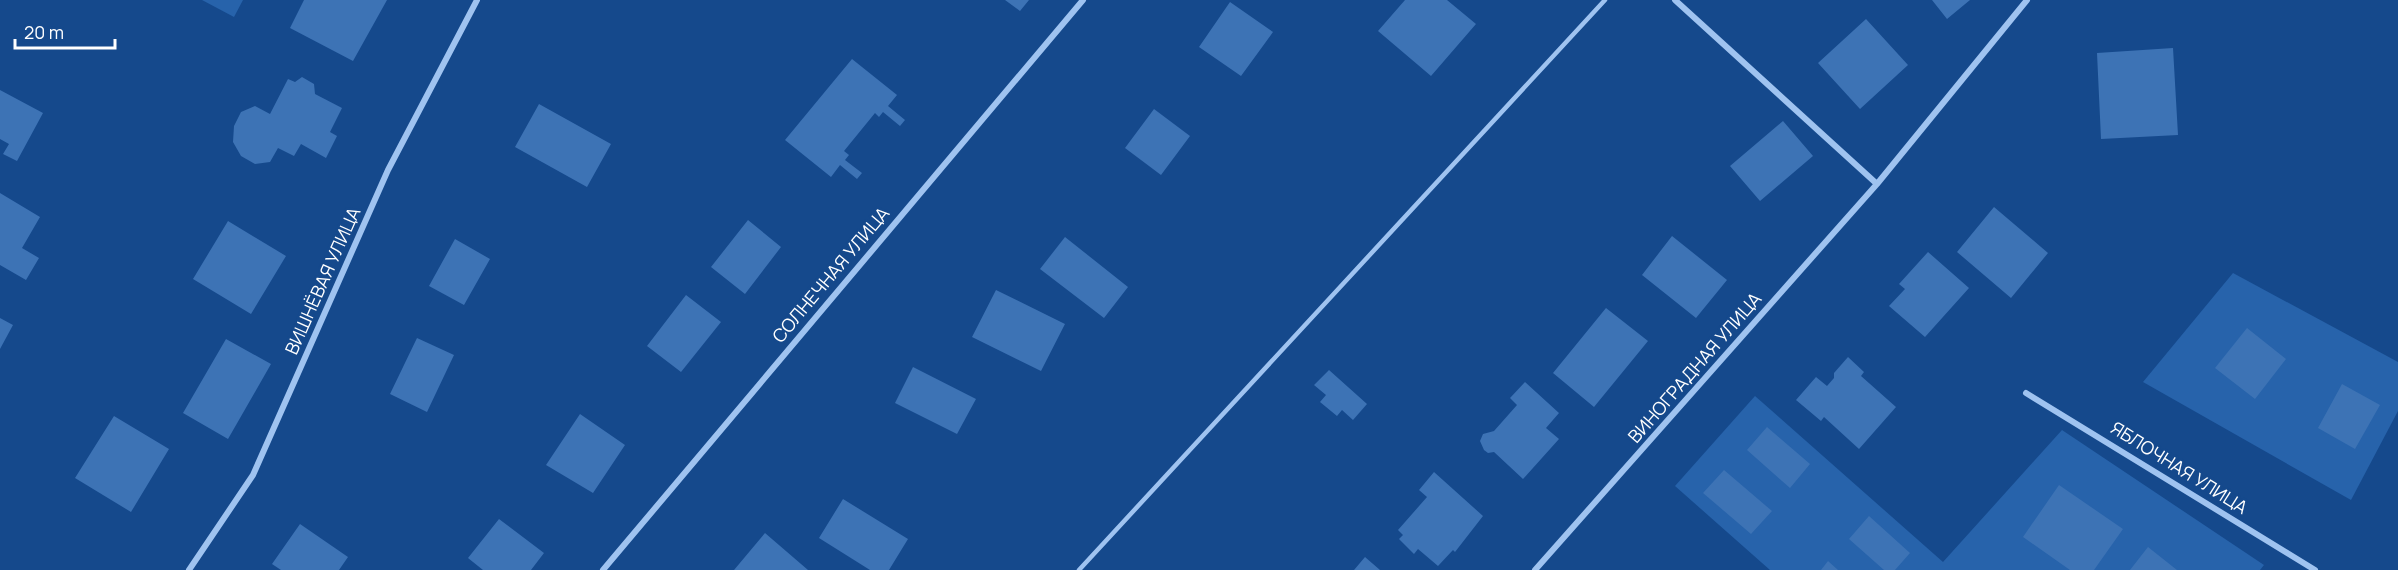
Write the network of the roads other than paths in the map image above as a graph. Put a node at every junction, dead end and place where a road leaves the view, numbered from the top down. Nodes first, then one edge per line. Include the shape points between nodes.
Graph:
1 (477, 0) edge
2 (1083, 0) edge
3 (1605, 0) edge
4 (1675, 0) edge
5 (2027, 0) edge
6 (1877, 184) junction
7 (2026, 393) dead end
8 (189, 570) edge
9 (603, 570) edge
10 (1079, 570) edge
11 (1535, 570) edge
12 (2315, 570) edge

1 - 8 street, ВИШНЁВАЯ УЛИЦА via 388,170 254,475
2 - 9 street, СОЛНЕЧНАЯ УЛИЦА
3 - 10 lane
4 - 6 street
5 - 6 street, ВИНОГРАДНАЯ УЛИЦА
6 - 11 street, ВИНОГРАДНАЯ УЛИЦА
7 - 12 street, ЯБЛОЧНАЯ УЛИЦА

